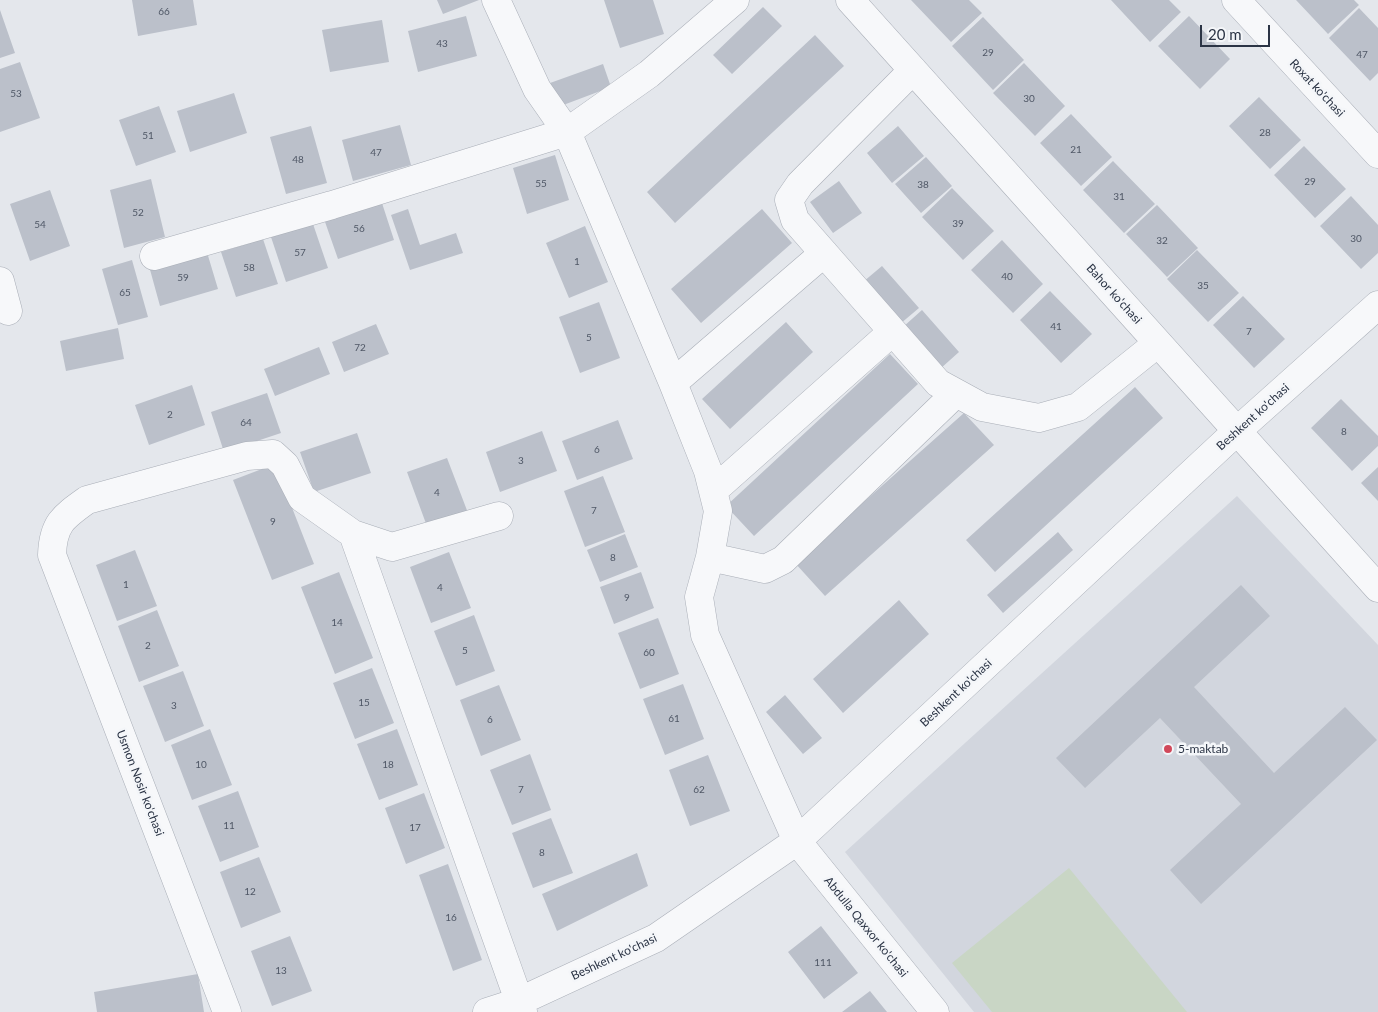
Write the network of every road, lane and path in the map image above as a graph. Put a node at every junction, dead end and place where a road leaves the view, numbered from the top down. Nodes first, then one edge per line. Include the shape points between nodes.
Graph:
1 (496, 0) edge
2 (735, 0) edge
3 (850, 0) edge
4 (1236, 0) edge
5 (913, 70) junction
6 (567, 132) junction
7 (1378, 154) edge
8 (824, 253) junction
9 (154, 256) dead end
10 (0, 281) edge
11 (1378, 305) edge
12 (8, 311) dead end
13 (892, 332) junction
14 (1158, 343) junction
15 (674, 383) junction
16 (956, 393) junction
17 (1237, 431) junction
18 (713, 491) junction
19 (498, 516) dead end
20 (353, 534) junction
21 (710, 557) junction
22 (1378, 588) edge
23 (797, 841) junction
24 (521, 1007) edge
25 (227, 1012) edge
26 (487, 1012) edge
27 (935, 1012) edge

1 - 6 street, Abdulla Qaxxor ko'chasi via 537,89
2 - 6 street via 649,74
3 - 5 street, Bahor ko'chasi
4 - 7 street, Roxat ko'chasi
5 - 8 street via 800,184 789,200 795,220
5 - 14 street, Bahor ko'chasi
6 - 9 street
6 - 15 street, Abdulla Qaxxor ko'chasi
8 - 13 street
8 - 15 street
10 - 12 street
11 - 17 street, Beshkent ko'chasi
13 - 16 street via 938,383
13 - 18 street
14 - 16 street via 1078,407 1039,418 982,407
14 - 17 street, Bahor ko'chasi
15 - 18 street, Abdulla Qaxxor ko'chasi
16 - 21 street via 783,560 765,569
17 - 22 street, Bahor ko'chasi
17 - 23 street, Beshkent ko'chasi
18 - 21 street, Abdulla Qaxxor ko'chasi via 718,510
19 - 20 street via 392,547
20 - 24 street
20 - 25 street, Usmon Nosir ko'chasi via 302,498 285,465 273,454 247,456 86,500 66,515 53,536 52,555
21 - 23 street, Abdulla Qaxxor ko'chasi via 699,597 705,635
23 - 24 street, Beshkent ko'chasi via 656,938
23 - 27 street, Abdulla Qaxxor ko'chasi
24 - 26 street, Beshkent ko'chasi

